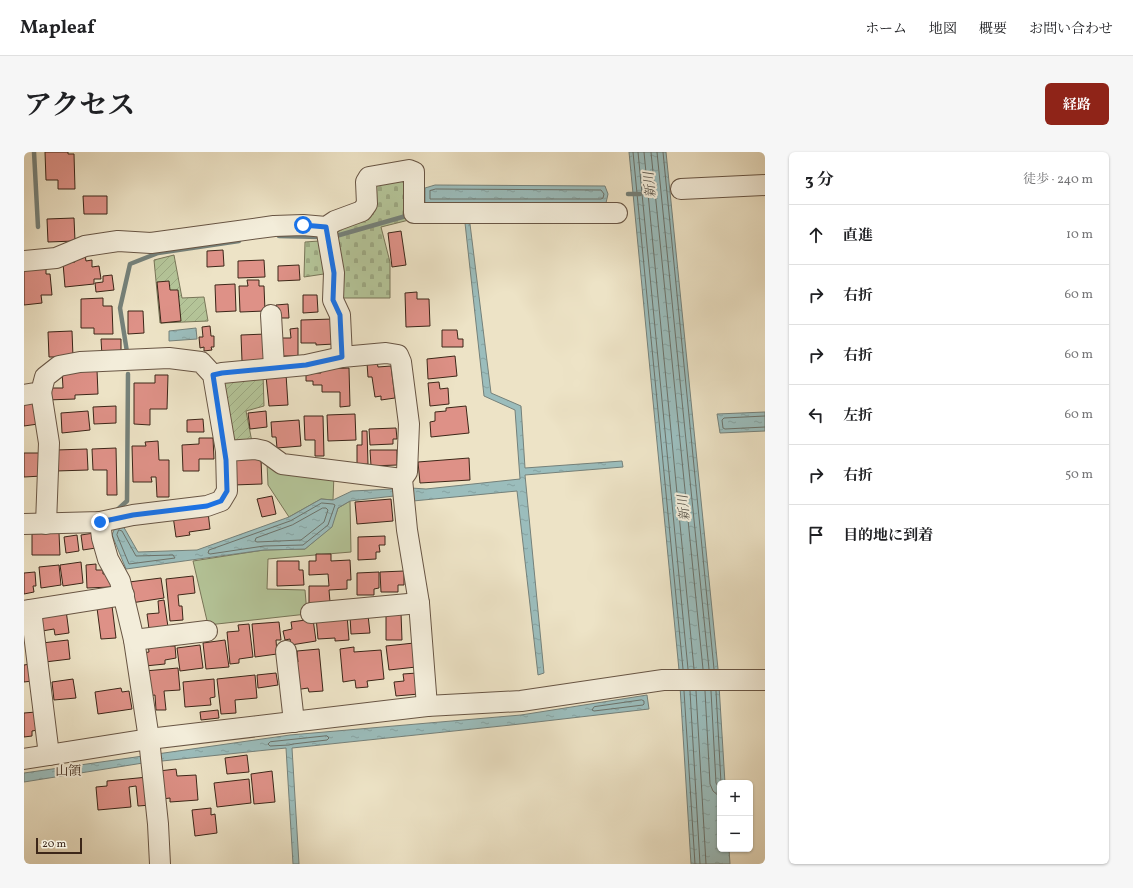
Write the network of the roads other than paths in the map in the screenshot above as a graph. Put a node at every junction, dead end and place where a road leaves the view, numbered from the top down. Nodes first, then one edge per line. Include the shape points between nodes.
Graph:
1 (765, 185) edge
2 (681, 189) dead end
3 (618, 213) dead end
4 (326, 227) junction
5 (24, 261) edge
6 (271, 315) dead end
7 (342, 357) junction
8 (274, 367) junction
9 (213, 375) junction
10 (32, 394) edge
11 (226, 451) junction
12 (402, 479) junction
13 (100, 522) junction
14 (24, 524) edge
15 (46, 524) junction
16 (124, 595) junction
17 (418, 603) junction
18 (27, 610) edge
19 (311, 613) dead end
20 (207, 631) dead end
21 (134, 640) junction
22 (286, 651) dead end
23 (765, 680) edge
24 (427, 706) junction
25 (294, 722) junction
26 (150, 751) junction
27 (49, 755) junction
28 (24, 759) edge
29 (160, 864) edge

1 - 2 street
3 - 4 street via 414,213 414,172 409,170 369,177 366,182 367,204 362,211
4 - 5 street via 274,226 151,243 118,241 85,246 56,258
4 - 7 street via 334,273 333,300 340,315
6 - 8 street
7 - 8 street via 306,365
7 - 12 street via 386,353 398,355 409,424 407,472
8 - 9 street
9 - 10 street via 201,362 169,358 80,362 58,366 45,377
9 - 11 street
10 - 15 street via 49,444
11 - 12 street via 255,449 264,451 282,464
11 - 13 street via 227,491 221,501 207,506 133,515
12 - 17 street
13 - 15 street
13 - 16 street via 108,559 120,581
14 - 15 street
16 - 18 street
16 - 21 street
17 - 19 street
17 - 24 street
18 - 27 street
20 - 21 street
21 - 26 street
22 - 25 street
23 - 24 street via 663,680 521,701
24 - 25 street
25 - 26 street
26 - 27 street
26 - 29 street
27 - 28 street

